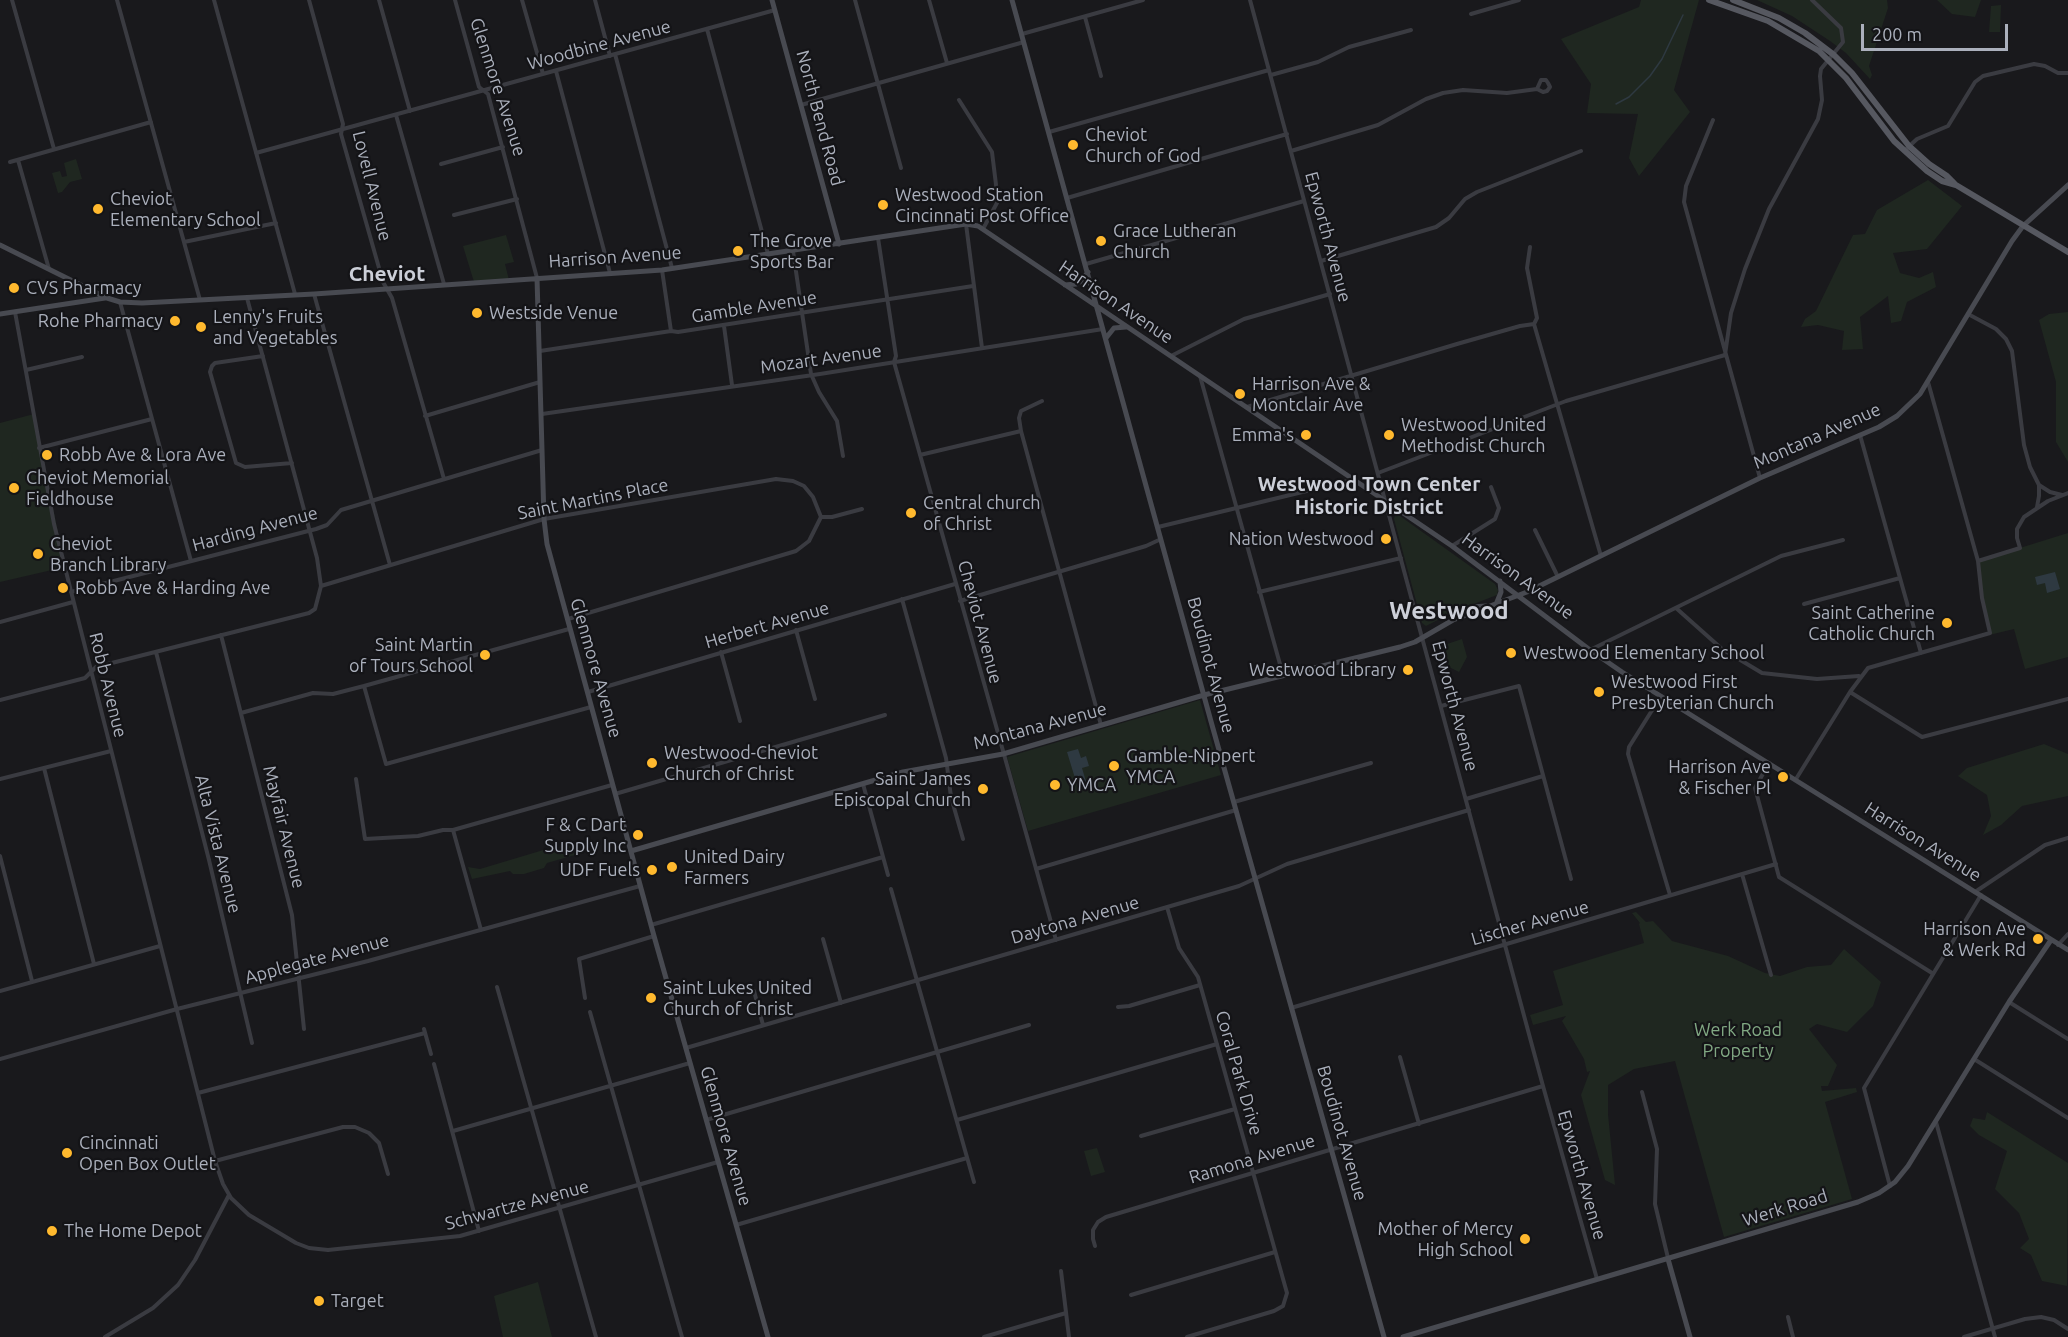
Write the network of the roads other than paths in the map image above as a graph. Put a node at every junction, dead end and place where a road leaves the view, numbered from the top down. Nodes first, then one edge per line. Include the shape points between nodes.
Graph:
1 (12, 0) edge
2 (117, 0) edge
3 (213, 0) edge
4 (309, 0) edge
5 (379, 0) edge
6 (455, 0) edge
7 (522, 0) edge
8 (595, 0) edge
9 (772, 0) edge
10 (855, 0) edge
11 (929, 0) edge
12 (1012, 0) edge
13 (1143, 0) edge
14 (1250, 0) edge
15 (1519, 0) edge
16 (1709, 0) edge
17 (1733, 0) edge
18 (1812, 0) edge
19 (775, 10) junction
20 (1471, 14) dead end
21 (1085, 17) junction
22 (707, 29) junction
23 (1411, 30) dead end
24 (1022, 34) junction
25 (1024, 42) junction
26 (613, 55) junction
27 (1834, 55) junction
28 (1828, 60) junction
29 (946, 63) junction
30 (556, 71) junction
31 (1270, 72) junction
32 (2068, 73) edge
33 (543, 75) junction
34 (1101, 76) dead end
35 (878, 84) junction
36 (1537, 89) dead end
37 (485, 90) junction
38 (959, 100) dead end
39 (801, 105) junction
40 (410, 111) junction
41 (396, 115) junction
42 (1713, 120) dead end
43 (151, 122) junction
44 (342, 129) junction
45 (1049, 132) junction
46 (1287, 134) junction
47 (1909, 146) junction
48 (503, 147) junction
49 (54, 149) junction
50 (1291, 151) junction
51 (1904, 151) junction
52 (1581, 152) dead end
53 (256, 153) junction
54 (18, 160) junction
55 (10, 162) dead end
56 (441, 164) dead end
57 (901, 168) dead end
58 (1956, 185) junction
59 (2068, 185) edge
60 (1067, 198) junction
61 (517, 199) junction
62 (1304, 201) junction
63 (454, 215) dead end
64 (276, 223) junction
65 (966, 224) junction
66 (2023, 226) junction
67 (983, 229) junction
68 (878, 238) junction
69 (184, 242) junction
70 (838, 244) junction
71 (0, 246) edge
72 (1530, 247) dead end
73 (793, 251) junction
74 (2068, 252) edge
75 (768, 255) junction
76 (1321, 261) junction
77 (1086, 264) junction
78 (672, 269) junction
79 (49, 270) junction
80 (662, 270) junction
81 (1088, 272) junction
82 (610, 273) junction
83 (537, 278) junction
84 (444, 284) junction
85 (1063, 285) junction
86 (973, 286) junction
87 (387, 289) junction
88 (295, 294) junction
89 (314, 294) junction
90 (1330, 294) junction
91 (107, 298) junction
92 (247, 298) junction
93 (888, 299) junction
94 (200, 300) junction
95 (120, 302) junction
96 (1098, 308) junction
97 (15, 312) junction
98 (803, 313) junction
99 (0, 314) edge
100 (1968, 314) junction
101 (1534, 324) junction
102 (724, 326) junction
103 (1128, 327) junction
104 (1103, 328) junction
105 (671, 331) junction
106 (1106, 338) junction
107 (982, 348) junction
108 (540, 351) junction
109 (1725, 355) junction
110 (263, 356) junction
111 (1171, 356) junction
112 (82, 357) dead end
113 (894, 362) junction
114 (26, 370) junction
115 (811, 374) junction
116 (1351, 375) junction
117 (1200, 376) junction
118 (541, 382) junction
119 (1928, 382) junction
120 (732, 385) junction
121 (1042, 401) dead end
122 (1557, 405) junction
123 (1246, 407) junction
124 (542, 414) junction
125 (424, 416) junction
126 (152, 419) junction
127 (1021, 430) junction
128 (1860, 435) junction
129 (39, 447) junction
130 (542, 450) junction
131 (920, 454) junction
132 (843, 456) dead end
133 (292, 463) junction
134 (1378, 474) junction
135 (1760, 478) junction
136 (444, 479) junction
137 (1352, 480) junction
138 (2039, 485) junction
139 (1491, 487) dead end
140 (2068, 493) edge
141 (2062, 495) junction
142 (371, 500) junction
143 (1386, 502) junction
144 (2037, 507) junction
145 (1236, 508) junction
146 (862, 509) dead end
147 (821, 518) junction
148 (544, 519) junction
149 (1158, 526) junction
150 (311, 530) junction
151 (1535, 530) dead end
152 (1161, 539) junction
153 (1843, 540) dead end
154 (1452, 546) junction
155 (1601, 556) junction
156 (1401, 558) junction
157 (191, 561) junction
158 (1978, 561) junction
159 (390, 565) junction
160 (1059, 572) junction
161 (1558, 577) junction
162 (1900, 578) junction
163 (1500, 582) junction
164 (955, 584) junction
165 (321, 586) junction
166 (71, 592) junction
167 (1259, 592) junction
168 (1519, 595) junction
169 (902, 599) junction
170 (960, 601) junction
171 (73, 602) junction
172 (1497, 602) junction
173 (1804, 604) dead end
174 (1676, 608) junction
175 (566, 619) junction
176 (0, 621) edge
177 (569, 629) junction
178 (796, 630) junction
179 (221, 635) junction
180 (1422, 637) junction
181 (1590, 650) junction
182 (156, 652) junction
183 (721, 652) junction
184 (1921, 653) junction
185 (91, 672) junction
186 (1283, 676) junction
187 (1860, 676) junction
188 (364, 686) junction
189 (586, 692) junction
190 (1850, 692) junction
191 (1204, 695) junction
192 (1661, 696) junction
193 (815, 699) dead end
194 (2068, 699) edge
195 (0, 700) edge
196 (1441, 706) junction
197 (591, 707) junction
198 (241, 713) junction
199 (885, 715) dead end
200 (740, 721) dead end
201 (1101, 725) junction
202 (111, 752) junction
203 (1003, 754) junction
204 (1371, 763) dead end
205 (1770, 763) junction
206 (947, 765) junction
207 (45, 768) junction
208 (1543, 776) junction
209 (0, 779) edge
210 (356, 779) dead end
211 (1796, 779) junction
212 (862, 784) junction
213 (612, 785) junction
214 (614, 794) junction
215 (1466, 799) junction
216 (1234, 802) junction
217 (1236, 810) junction
218 (1469, 810) junction
219 (453, 830) junction
220 (2068, 838) edge
221 (963, 839) dead end
222 (631, 851) junction
223 (0, 856) edge
224 (883, 857) junction
225 (1776, 864) junction
226 (1036, 869) junction
227 (1742, 874) junction
228 (888, 875) dead end
229 (1256, 879) junction
230 (1571, 879) dead end
231 (640, 886) junction
232 (891, 889) dead end
233 (1975, 892) junction
234 (1670, 895) junction
235 (1981, 895) junction
236 (1167, 907) junction
237 (651, 925) junction
238 (481, 930) junction
239 (2068, 934) edge
240 (654, 936) junction
241 (823, 939) dead end
242 (1056, 940) junction
243 (2051, 940) junction
244 (1505, 944) junction
245 (2058, 945) junction
246 (160, 946) junction
247 (2068, 950) edge
248 (94, 964) junction
249 (1932, 973) junction
250 (1771, 975) dead end
251 (299, 978) junction
252 (32, 981) junction
253 (917, 981) junction
254 (1200, 985) junction
255 (497, 987) dead end
256 (0, 991) edge
257 (754, 991) dead end
258 (240, 993) junction
259 (585, 998) dead end
260 (2009, 1002) junction
261 (841, 1003) junction
262 (1118, 1007) dead end
263 (1292, 1008) junction
264 (177, 1009) junction
265 (590, 1012) dead end
266 (764, 1025) junction
267 (1029, 1025) dead end
268 (304, 1029) dead end
269 (2068, 1039) edge
270 (252, 1043) dead end
271 (1217, 1044) junction
272 (686, 1048) junction
273 (937, 1052) junction
274 (431, 1054) dead end
275 (1400, 1057) dead end
276 (0, 1059) edge
277 (1974, 1059) junction
278 (690, 1063) junction
279 (434, 1064) dead end
280 (611, 1086) junction
281 (1543, 1086) junction
282 (1642, 1092) dead end
283 (198, 1093) junction
284 (531, 1109) junction
285 (1235, 1109) junction
286 (2068, 1118) edge
287 (706, 1120) junction
288 (957, 1120) junction
289 (1936, 1122) junction
290 (1419, 1124) junction
291 (453, 1131) junction
292 (1141, 1136) dead end
293 (1332, 1150) junction
294 (967, 1158) junction
295 (215, 1161) junction
296 (718, 1162) junction
297 (1253, 1173) junction
298 (388, 1174) dead end
299 (974, 1182) dead end
300 (639, 1185) junction
301 (1890, 1186) junction
302 (229, 1195) junction
303 (559, 1208) junction
304 (736, 1225) junction
305 (479, 1232) junction
306 (1095, 1246) dead end
307 (1275, 1252) junction
308 (1668, 1259) junction
309 (1061, 1271) dead end
310 (1597, 1280) junction
311 (1131, 1294) dead end
312 (1066, 1313) junction
313 (1788, 1317) dead end
314 (1993, 1329) junction
315 (2068, 1329) edge
316 (105, 1337) edge
317 (596, 1337) edge
318 (682, 1337) edge
319 (768, 1337) edge
320 (984, 1337) edge
321 (1069, 1337) edge
322 (1188, 1337) edge
323 (1384, 1337) edge
324 (1402, 1337) edge
325 (1690, 1337) edge
326 (1793, 1337) edge
327 (1964, 1337) edge
328 (1995, 1337) edge

1 - 49 street
2 - 43 street
3 - 53 street
4 - 44 street, Lovell Avenue
5 - 40 street
6 - 37 street, Glenmore Avenue via 479,87
7 - 33 street
8 - 26 street
9 - 19 street, North Bend Road
10 - 35 street
11 - 29 street
12 - 24 street, Boudinot Avenue
13 - 21 street
14 - 31 street, Epworth Avenue
15 - 20 street
16 - 28 main road via 1768,21
17 - 27 main road via 1779,18
18 - 27 street via 1841,28 1843,42
19 - 22 street, Woodbine Avenue
19 - 39 street, North Bend Road
21 - 24 street
21 - 34 street
22 - 26 street, Woodbine Avenue
22 - 75 street
23 - 31 street via 1349,47 1318,62
24 - 25 street, Boudinot Avenue
25 - 29 street
25 - 45 street, Boudinot Avenue
26 - 30 street, Woodbine Avenue
26 - 78 street
27 - 28 street
27 - 47 main road
28 - 51 main road
28 - 109 street via 1821,69 1818,119 1769,209 1745,269 1731,313
29 - 35 street
30 - 33 street, Woodbine Avenue
30 - 82 street
31 - 45 street
31 - 46 street, Epworth Avenue
32 - 47 street via 2034,64 1983,76 1975,82 1948,126
33 - 37 street, Woodbine Avenue
35 - 39 street
35 - 57 street
36 - 50 street via 1443,93 1378,125
37 - 40 street, Woodbine Avenue
37 - 48 street, Glenmore Avenue
38 - 67 street via 992,152 998,201
39 - 70 street, North Bend Road
40 - 41 street, Woodbine Avenue
41 - 44 street, Woodbine Avenue
41 - 84 street
42 - 109 street via 1684,197
43 - 49 street
43 - 69 street
44 - 53 street, Woodbine Avenue
44 - 87 street, Lovell Avenue
45 - 60 street, Boudinot Avenue
46 - 50 street, Epworth Avenue
46 - 60 street
47 - 51 street
47 - 58 main road
48 - 56 street
48 - 61 street, Glenmore Avenue
49 - 54 street
50 - 62 street, Epworth Avenue
51 - 58 main road via 1942,181
52 - 76 street via 1477,192 1436,227
53 - 64 street
54 - 55 street
54 - 79 street
58 - 66 main road
59 - 66 street, Montana Avenue
60 - 77 street, Boudinot Avenue
61 - 63 street
61 - 83 street, Glenmore Avenue
62 - 76 street, Epworth Avenue
62 - 77 street
64 - 69 street
64 - 88 street
65 - 67 street, Harrison Avenue
65 - 68 street, Harrison Avenue
65 - 86 street
66 - 74 main road
66 - 100 street, Montana Avenue
67 - 85 street, Harrison Avenue
68 - 70 street, Harrison Avenue
68 - 93 street, Cheviot Avenue
69 - 94 street
70 - 73 street, Harrison Avenue
71 - 79 street, Harrison Avenue
72 - 101 street via 1527,268 1537,318
73 - 75 street, Harrison Avenue
73 - 98 street
75 - 78 street, Harrison Avenue
76 - 90 street, Epworth Avenue
77 - 81 street, Boudinot Avenue
78 - 80 street, Harrison Avenue
79 - 91 street, Harrison Avenue
80 - 82 street, Harrison Avenue
80 - 105 street
81 - 85 street via 1076,284
81 - 96 street, Boudinot Avenue
82 - 83 street, Harrison Avenue
83 - 84 street, Harrison Avenue
83 - 108 street, Glenmore Avenue
84 - 87 street, Harrison Avenue
85 - 96 street, Harrison Avenue
86 - 93 street, Gamble Avenue
86 - 107 street
87 - 89 street, Harrison Avenue
87 - 125 street, Lovell Avenue
88 - 89 street, Harrison Avenue
88 - 92 street, Harrison Avenue
89 - 142 street
90 - 111 street via 1244,319
90 - 116 street, Epworth Avenue
91 - 95 street, Harrison Avenue
91 - 97 street
92 - 94 street, Harrison Avenue
92 - 110 street
93 - 98 street, Gamble Avenue
93 - 113 street, Cheviot Avenue
94 - 95 street, Harrison Avenue
95 - 126 street
96 - 103 street, Harrison Avenue
96 - 104 street, Boudinot Avenue
97 - 99 street
97 - 114 street, Robb Avenue
98 - 102 street, Gamble Avenue
98 - 115 street
100 - 119 street, Montana Avenue
100 - 138 street via 1996,329 2012,351 2024,445
101 - 116 street
101 - 122 street
102 - 105 street, Gamble Avenue
102 - 120 street
103 - 106 street via 1114,328
103 - 111 street, Harrison Avenue
104 - 106 street, Boudinot Avenue
104 - 107 street, Mozart Avenue
105 - 108 street, Gamble Avenue
106 - 149 street, Boudinot Avenue
107 - 113 street, Mozart Avenue
108 - 118 street, Glenmore Avenue
109 - 122 street
109 - 135 street
110 - 133 street
110 - 133 street via 216,363 210,372 236,463 245,467
111 - 117 street, Harrison Avenue
112 - 114 street
113 - 115 street, Mozart Avenue
113 - 131 street, Cheviot Avenue
114 - 129 street, Robb Avenue
115 - 120 street, Mozart Avenue
115 - 132 street via 837,422
116 - 123 street
116 - 134 street, Epworth Avenue
117 - 123 street, Harrison Avenue
117 - 145 street
118 - 124 street, Glenmore Avenue
118 - 125 street
119 - 128 street, Montana Avenue via 1902,413
119 - 158 street
120 - 124 street, Mozart Avenue
121 - 127 street via 1021,411
122 - 134 street
122 - 155 street
123 - 137 street, Harrison Avenue
124 - 130 street, Glenmore Avenue
125 - 136 street, Lovell Avenue
126 - 129 street
126 - 157 street
127 - 131 street
127 - 160 street
128 - 135 street, Montana Avenue
128 - 162 street
129 - 166 street, Robb Avenue
130 - 136 street, Harding Avenue
130 - 148 street, Glenmore Avenue
131 - 164 street, Cheviot Avenue
133 - 150 street
134 - 143 street, Epworth Avenue
135 - 155 street, Montana Avenue
136 - 142 street, Harding Avenue
137 - 143 street, Harrison Avenue
137 - 145 street
138 - 141 street
138 - 144 street
139 - 154 street via 1499,508 1495,519
140 - 141 street
141 - 144 street
142 - 150 street, Harding Avenue via 341,510 327,525
142 - 159 street
143 - 154 street, Harrison Avenue
143 - 156 street, Epworth Avenue
144 - 158 street via 2019,525 2020,548
145 - 149 street
145 - 167 street
146 - 147 street
147 - 148 street, Saint Martins Place via 809,491 784,479
147 - 175 street via 809,541 796,551
148 - 159 street, Saint Martins Place
148 - 175 street, Glenmore Avenue
149 - 152 street, Boudinot Avenue
150 - 157 street, Harding Avenue
150 - 165 street
151 - 161 street
152 - 160 street
152 - 191 street, Boudinot Avenue
153 - 174 street via 1781,556
154 - 163 street, Harrison Avenue
155 - 161 street, Montana Avenue
156 - 167 street
156 - 180 street, Epworth Avenue
157 - 166 street, Harding Avenue
158 - 184 street via 1989,635
159 - 165 street, Saint Martins Place
160 - 170 street
160 - 201 street
161 - 168 street, Montana Avenue
162 - 173 street
162 - 184 street
163 - 168 street, Harrison Avenue
163 - 172 street
164 - 169 street, Herbert Avenue
164 - 170 street, Cheviot Avenue
165 - 179 street via 315,609 309,613
166 - 171 street, Robb Avenue
167 - 186 street
168 - 172 street, Montana Avenue
168 - 181 street, Harrison Avenue
169 - 178 street, Herbert Avenue
169 - 206 street
170 - 203 street, Cheviot Avenue
171 - 176 street
171 - 185 street, Robb Avenue
172 - 180 street, Montana Avenue
174 - 181 street
174 - 187 street via 1722,650 1762,673 1817,679
175 - 177 street, Glenmore Avenue
177 - 188 street
177 - 189 street, Glenmore Avenue
178 - 183 street, Herbert Avenue
178 - 193 street
179 - 182 street
179 - 198 street, Mayfair Avenue
180 - 186 street, Montana Avenue via 1400,647
180 - 196 street, Epworth Avenue
181 - 192 street, Harrison Avenue
182 - 185 street via 96,667
182 - 258 street, Alta Vista Avenue
183 - 189 street, Herbert Avenue
183 - 200 street
184 - 187 street via 1873,666
185 - 195 street via 85,678
185 - 202 street, Robb Avenue
186 - 191 street, Montana Avenue
187 - 190 street
188 - 197 street via 386,764
188 - 198 street via 333,694 313,693
189 - 197 street, Glenmore Avenue
190 - 194 street via 1922,737
190 - 211 street
191 - 201 street, Montana Avenue
191 - 216 street, Boudinot Avenue
192 - 205 street, Harrison Avenue
192 - 234 street via 1628,754
196 - 208 street via 1519,686
196 - 215 street, Epworth Avenue
197 - 213 street, Glenmore Avenue
198 - 251 street, Mayfair Avenue via 291,909
199 - 214 street
201 - 203 street, Montana Avenue
202 - 207 street
202 - 246 street, Robb Avenue
203 - 206 street, Montana Avenue
203 - 226 street, Cheviot Avenue
204 - 216 street
205 - 211 street, Harrison Avenue
205 - 225 street via 1755,788
206 - 212 street, Montana Avenue
206 - 221 street
207 - 209 street
207 - 248 street
208 - 215 street
208 - 230 street
210 - 219 street via 365,839
211 - 233 street, Harrison Avenue
212 - 222 street, Montana Avenue
212 - 224 street
213 - 214 street, Glenmore Avenue
213 - 219 street
214 - 222 street, Glenmore Avenue
215 - 218 street, Epworth Avenue
216 - 217 street, Boudinot Avenue
217 - 226 street
217 - 229 street, Boudinot Avenue
218 - 229 street, Daytona Avenue via 1287,864
218 - 244 street, Epworth Avenue
219 - 238 street
220 - 233 street via 2045,844
222 - 231 street, Glenmore Avenue
223 - 252 street
224 - 228 street
224 - 237 street
225 - 227 street, Lischer Avenue
225 - 249 street via 1779,877
226 - 242 street, Cheviot Avenue
227 - 234 street, Lischer Avenue
227 - 250 street
229 - 236 street, Daytona Avenue
229 - 263 street, Boudinot Avenue
231 - 237 street, Glenmore Avenue
231 - 238 street, Applegate Avenue
232 - 253 street
233 - 235 street, Harrison Avenue
234 - 244 street, Lischer Avenue
235 - 243 street, Harrison Avenue
235 - 249 street
236 - 242 street, Daytona Avenue
236 - 254 street, Coral Park Drive via 1179,948
237 - 240 street, Glenmore Avenue
238 - 251 street, Applegate Avenue
239 - 245 street
240 - 259 street via 579,959
240 - 272 street, Glenmore Avenue
241 - 261 street
242 - 253 street, Daytona Avenue
243 - 245 street, Harrison Avenue
243 - 260 street, Werk Road
244 - 263 street, Lischer Avenue
244 - 281 street, Epworth Avenue
245 - 247 street, Harrison Avenue
246 - 248 street
246 - 264 street, Robb Avenue
248 - 252 street
249 - 301 street via 1864,1088
251 - 258 street, Applegate Avenue
251 - 268 street, Mayfair Avenue
252 - 256 street
253 - 261 street, Daytona Avenue
253 - 273 street
254 - 262 street
254 - 271 street, Coral Park Drive
255 - 284 street
257 - 266 street
258 - 264 street, Applegate Avenue
258 - 270 street, Alta Vista Avenue
260 - 269 street
260 - 277 street, Werk Road
261 - 266 street, Daytona Avenue
263 - 293 street, Boudinot Avenue
264 - 276 street, Applegate Avenue
264 - 283 street, Robb Avenue
265 - 280 street
266 - 272 street, Daytona Avenue
267 - 273 street
271 - 285 street, Coral Park Drive
271 - 288 street
272 - 278 street, Glenmore Avenue
273 - 287 street
273 - 288 street
274 - 283 street via 424,1031
275 - 290 street
277 - 286 street
277 - 289 street, Werk Road
278 - 280 street
278 - 287 street, Glenmore Avenue
279 - 291 street
280 - 284 street
280 - 300 street
281 - 290 street, Ramona Avenue
281 - 310 street, Epworth Avenue
282 - 308 street via 1657,1149 1655,1204
283 - 295 street, Robb Avenue
284 - 291 street
284 - 303 street
285 - 292 street
285 - 297 street, Coral Park Drive
287 - 296 street, Glenmore Avenue
288 - 294 street
289 - 301 street, Werk Road
289 - 314 street
290 - 293 street, Ramona Avenue
291 - 305 street
293 - 297 street, Ramona Avenue
293 - 323 street, Boudinot Avenue
294 - 299 street
294 - 304 street
295 - 298 street via 355,1126 369,1132 379,1143
295 - 302 street, Robb Avenue
296 - 300 street, Schwartze Avenue
296 - 304 street, Glenmore Avenue
297 - 306 street, Ramona Avenue via 1106,1217 1093,1230
297 - 307 street, Coral Park Drive
300 - 303 street, Schwartze Avenue
300 - 318 street
301 - 308 street, Werk Road via 1858,1202
302 - 305 street, Schwartze Avenue via 249,1215 296,1243 319,1250 447,1239
302 - 316 street via 178,1285 153,1308
303 - 305 street, Schwartze Avenue
303 - 317 street
304 - 319 street, Glenmore Avenue
307 - 311 street
307 - 322 street, Coral Park Drive via 1287,1297 1281,1308
308 - 310 street, Werk Road
308 - 325 street
309 - 312 street
310 - 324 street, Werk Road
312 - 320 street
312 - 321 street
313 - 326 street
314 - 315 street via 2041,1317
314 - 327 street
314 - 328 street

